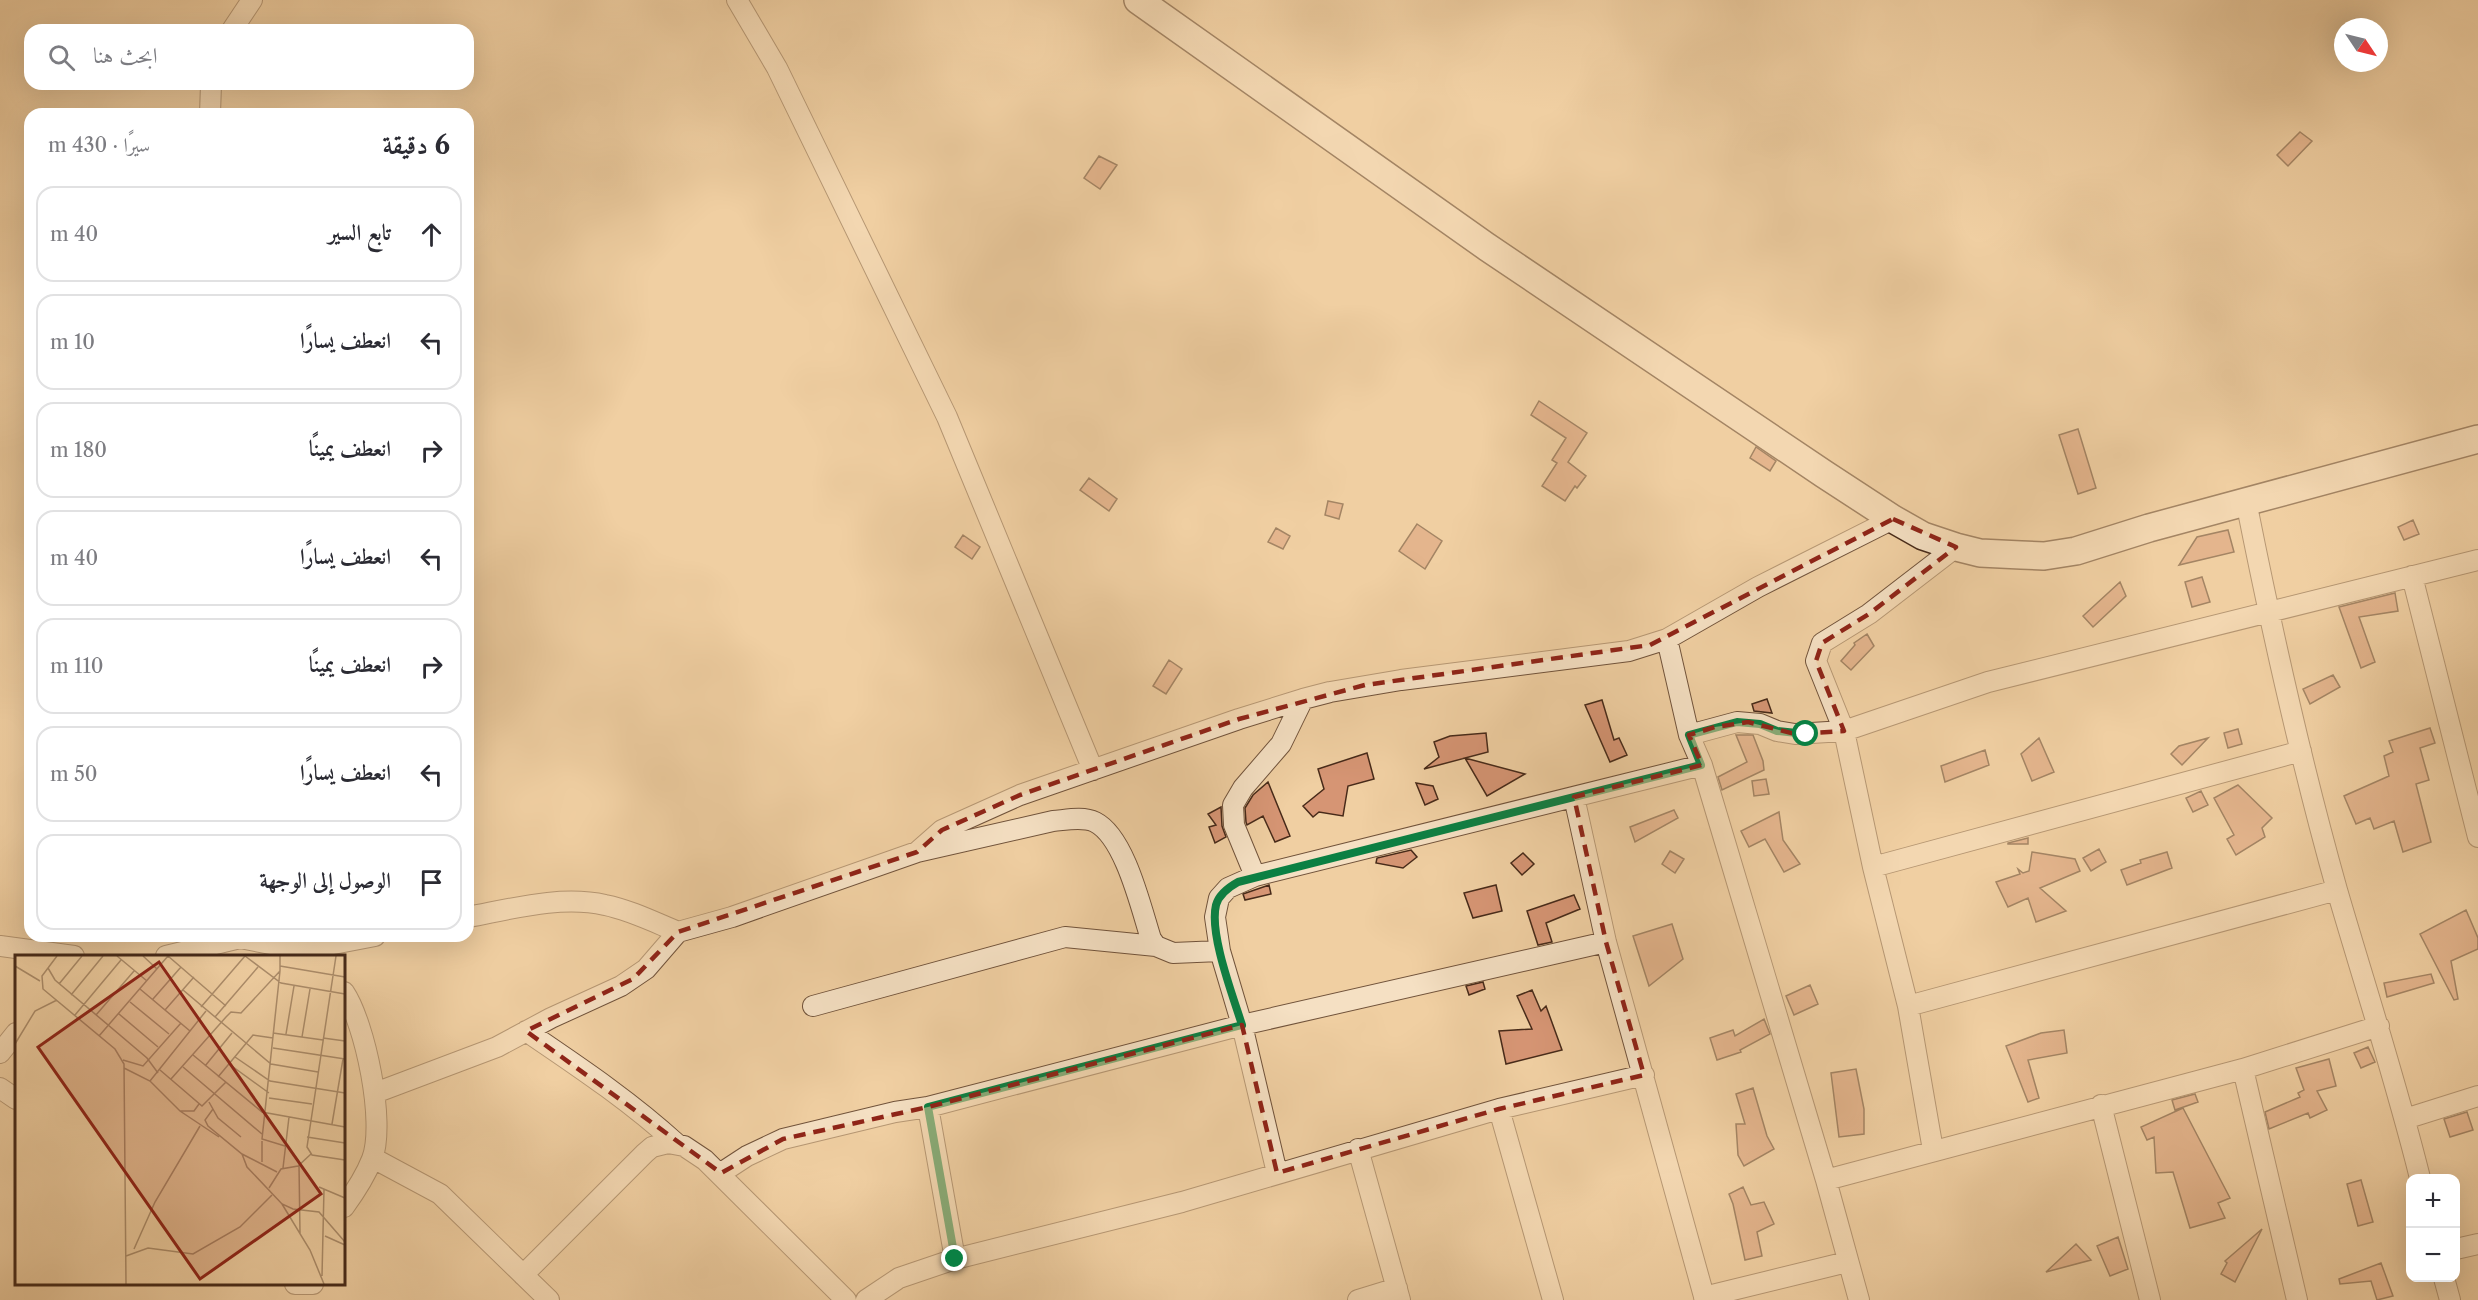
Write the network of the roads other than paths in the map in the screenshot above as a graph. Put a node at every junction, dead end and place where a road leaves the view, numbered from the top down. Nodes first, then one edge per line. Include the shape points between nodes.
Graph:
1 (252, 0) edge
2 (736, 0) edge
3 (1138, 0) edge
4 (236, 24) edge
5 (212, 90) edge
6 (210, 108) edge
7 (2478, 439) edge
8 (2246, 501) junction
9 (1893, 519) junction
10 (1956, 547) junction
11 (2478, 560) edge
12 (2412, 576) junction
13 (2268, 611) junction
14 (1667, 639) junction
15 (1303, 699) junction
16 (1844, 731) junction
17 (1689, 735) junction
18 (2301, 751) junction
19 (1701, 765) junction
20 (1093, 770) junction
21 (1574, 797) junction
22 (2478, 837) edge
23 (917, 852) junction
24 (1873, 867) junction
25 (1255, 876) junction
26 (2337, 890) junction
27 (474, 916) edge
28 (678, 933) junction
29 (222, 942) edge
30 (260, 942) edge
31 (350, 942) edge
32 (1606, 942) junction
33 (0, 946) edge
34 (1155, 946) junction
35 (1220, 951) junction
36 (305, 953) edge
37 (61, 955) edge
38 (173, 955) edge
39 (345, 994) edge
40 (813, 1006) dead end
41 (1908, 1006) junction
42 (1242, 1025) junction
43 (2379, 1026) junction
44 (526, 1031) junction
45 (15, 1034) edge
46 (0, 1053) edge
47 (2244, 1069) junction
48 (1644, 1075) junction
49 (0, 1088) edge
50 (375, 1093) junction
51 (2478, 1096) edge
52 (15, 1098) edge
53 (2101, 1105) junction
54 (928, 1107) junction
55 (1498, 1109) junction
56 (2405, 1119) junction
57 (677, 1144) junction
58 (1358, 1149) junction
59 (1934, 1150) junction
60 (373, 1158) junction
61 (721, 1173) junction
62 (1278, 1173) junction
63 (2419, 1174) edge
64 (1826, 1180) junction
65 (345, 1206) edge
66 (2478, 1244) edge
67 (2460, 1248) edge
68 (955, 1259) junction
69 (1847, 1262) junction
70 (523, 1275) junction
71 (2445, 1282) edge
72 (314, 1285) edge
73 (1399, 1294) edge
74 (1704, 1299) edge
75 (316, 1300) edge
76 (549, 1300) edge
77 (846, 1300) edge
78 (866, 1300) edge
79 (1358, 1300) edge
80 (1553, 1300) edge
81 (1859, 1300) edge
82 (2150, 1300) edge
83 (2297, 1300) edge
84 (2450, 1300) edge

1 - 4 street
2 - 20 street via 777,68 947,417
3 - 9 main road via 1487,247
5 - 6 street
7 - 8 main road
8 - 10 main road via 2076,551 2044,556 1980,553
8 - 13 street
9 - 10 main road via 1923,536
9 - 14 street via 1758,587
10 - 16 street via 1869,614 1822,643 1816,661
11 - 12 street
12 - 13 street
12 - 22 street
13 - 16 street via 1988,682
13 - 18 street
14 - 15 street via 1629,651 1365,685
14 - 17 street
15 - 20 street
15 - 25 street via 1281,744 1233,805 1234,825
16 - 17 street via 1795,734 1737,722
16 - 24 street
17 - 19 street
18 - 24 street
18 - 26 street
19 - 21 street
19 - 64 street
20 - 23 street via 972,816 942,830
21 - 25 street
21 - 32 street
23 - 28 street
23 - 34 street via 1053,821 1093,821 1107,830 1117,844
24 - 41 street
25 - 35 street via 1228,888 1219,898 1215,918
26 - 41 street
26 - 43 street
27 - 28 street via 561,903 603,904
28 - 44 street via 633,979
29 - 38 street
30 - 36 street
31 - 36 street
32 - 42 street
32 - 48 street
33 - 37 street
34 - 35 street via 1173,953
34 - 40 street via 1065,937
35 - 42 street
39 - 50 street
41 - 59 street
42 - 54 street
42 - 62 street
43 - 47 street
43 - 56 street
44 - 50 street via 497,1047
44 - 57 street via 613,1090
45 - 46 street
47 - 53 street
47 - 83 street
48 - 55 street
48 - 74 street
49 - 52 street
50 - 60 street via 377,1130
51 - 56 street
53 - 59 street
53 - 82 street
54 - 61 street via 783,1139 747,1155
54 - 68 street
55 - 58 street
55 - 80 street
56 - 63 street
57 - 61 street
57 - 70 street via 661,1144 645,1153
58 - 62 street
58 - 73 street
59 - 64 street
60 - 65 street
60 - 70 street via 440,1194
61 - 77 street
62 - 68 street via 1092,1227
64 - 69 street
66 - 67 street
68 - 78 street via 898,1278
69 - 74 street
69 - 81 street
70 - 76 street
71 - 84 street
72 - 75 street
73 - 79 street

